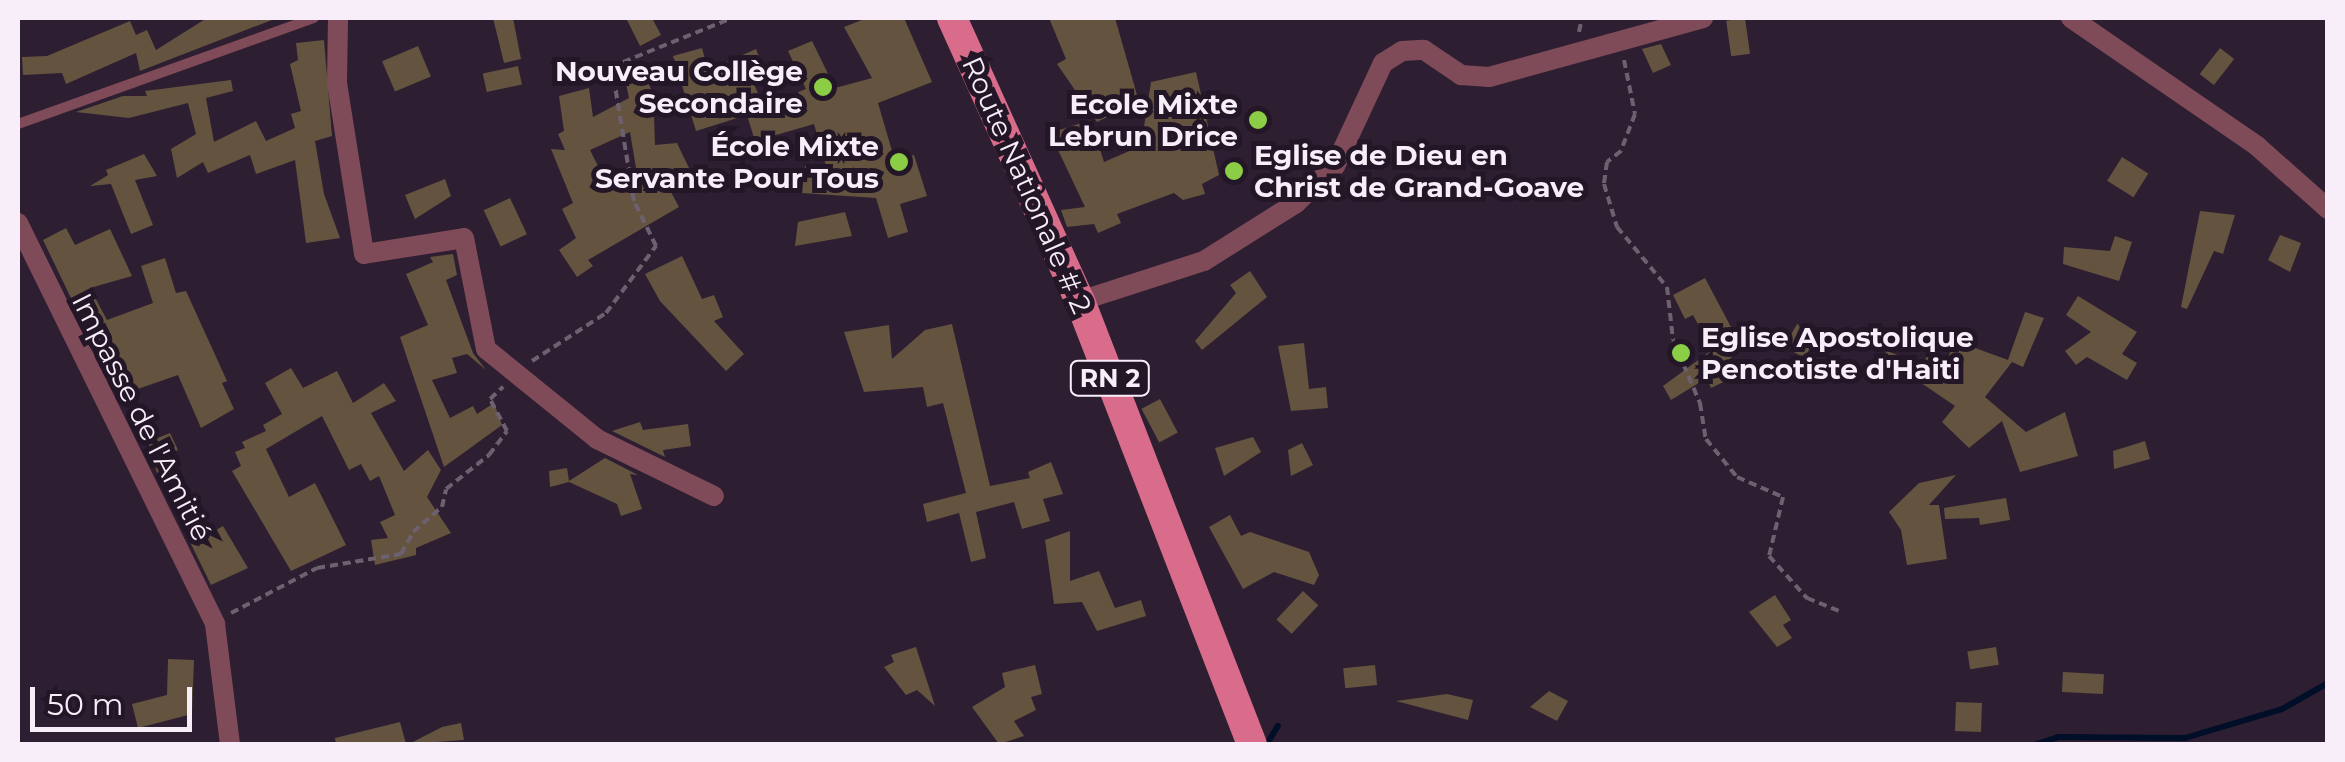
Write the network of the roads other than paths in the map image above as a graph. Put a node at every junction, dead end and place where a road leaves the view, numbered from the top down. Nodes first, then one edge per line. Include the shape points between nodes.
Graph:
1 (314, 18) edge
2 (338, 18) edge
3 (952, 18) edge
4 (1702, 18) edge
5 (2071, 18) edge
6 (18, 124) edge
7 (2328, 209) edge
8 (18, 223) edge
9 (1080, 301) junction
10 (714, 496) dead end
11 (230, 744) edge
12 (1252, 744) edge

1 - 6 lane
2 - 10 street via 336,84 364,254 464,238 486,349 597,439
3 - 9 main road, Route Nationale # 2 / RN 2
4 - 9 street via 1474,78 1424,50 1402,51 1383,64 1335,166 1296,203 1204,261
5 - 7 street via 2257,146
8 - 11 street, Impasse de l'Amitié via 215,630
9 - 12 main road, Route Nationale # 2 / RN 2

